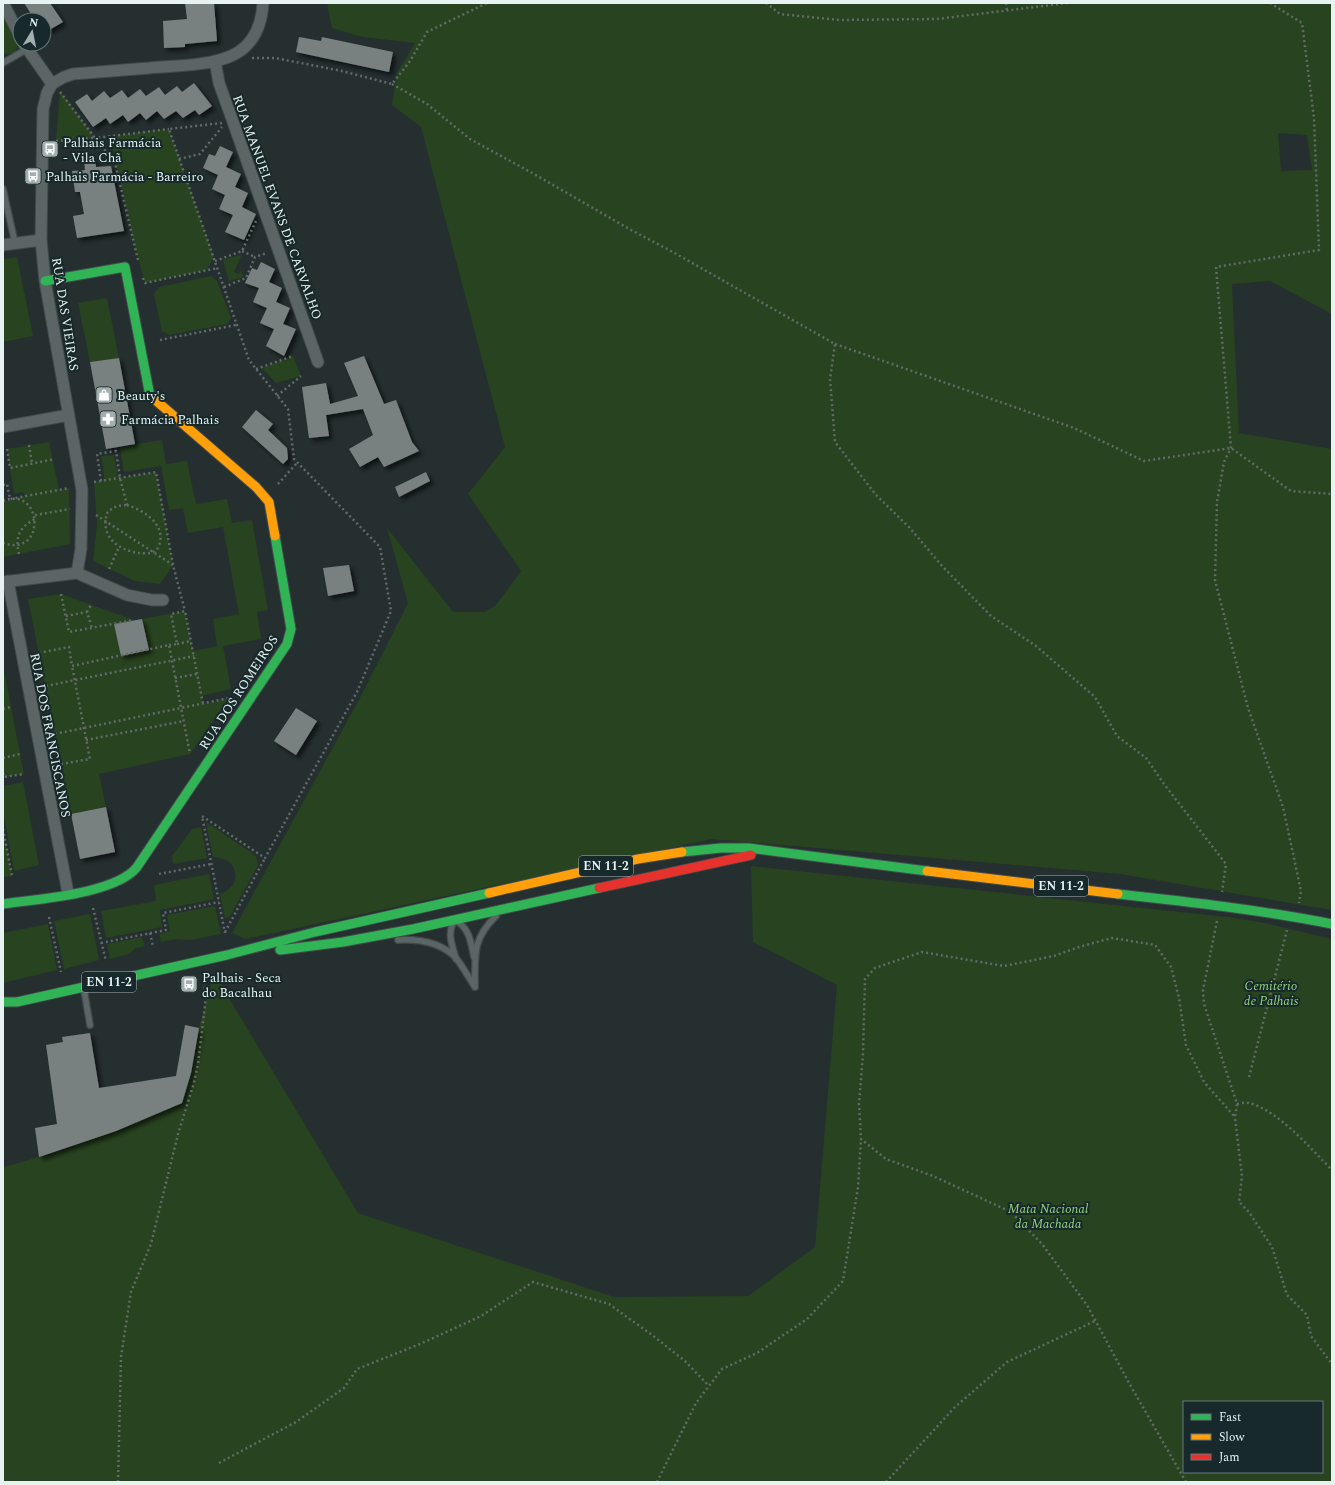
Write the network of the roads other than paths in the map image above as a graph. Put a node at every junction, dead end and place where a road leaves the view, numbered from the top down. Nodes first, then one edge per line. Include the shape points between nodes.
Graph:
1 (3, 3) edge
2 (263, 3) edge
3 (12, 20) edge
4 (19, 52) edge
5 (30, 52) edge
6 (215, 61) junction
7 (3, 63) edge
8 (56, 87) junction
9 (3, 189) edge
10 (41, 240) junction
11 (15, 243) junction
12 (3, 245) edge
13 (45, 281) junction
14 (318, 362) dead end
15 (69, 415) junction
16 (3, 427) edge
17 (77, 573) junction
18 (5, 581) edge
19 (163, 600) dead end
20 (790, 854) junction
21 (510, 888) junction
22 (68, 893) junction
23 (484, 900) dead end
24 (3, 904) edge
25 (426, 906) junction
26 (505, 908) junction
27 (440, 910) dead end
28 (465, 910) dead end
29 (446, 913) dead end
30 (455, 920) junction
31 (1332, 924) edge
32 (387, 940) dead end
33 (394, 940) dead end
34 (343, 942) junction
35 (227, 955) junction
36 (456, 958) junction
37 (475, 963) junction
38 (84, 987) junction
39 (3, 1002) edge
40 (17, 1002) junction
41 (3, 1009) edge
42 (90, 1025) dead end

1 - 3 street
2 - 6 street via 261,21 246,47
4 - 7 lane
5 - 8 street
6 - 8 street via 73,74 64,76
6 - 14 street, RUA MANUEL EVANS DE CARVALHO via 219,83
8 - 10 street, RUA DAS VIEIRAS via 47,93 43,109
9 - 11 lane
10 - 11 street
10 - 13 street, RUA DAS VIEIRAS
11 - 12 street
13 - 15 street, RUA DAS VIEIRAS
13 - 22 main road, RUA DOS ROMEIROS via 125,267 150,396 256,487 269,502 292,629 287,644 139,864 129,875 117,882
15 - 16 street
15 - 17 street, RUA DAS VIEIRAS via 82,490 81,549
17 - 18 street
17 - 19 street via 128,595
18 - 22 street, RUA DOS FRANCISCANOS
20 - 21 main road, EN 11-2 via 740,848 686,851 638,859
20 - 26 main road, EN 11-2 via 744,856
20 - 31 main road, EN 11-2 via 1220,906
21 - 23 lane
21 - 25 main road, EN 11-2
22 - 24 main road, RUA DOS ROMEIROS
25 - 27 lane
25 - 35 main road, EN 11-2
26 - 30 main road, EN 11-2
26 - 37 lane via 491,920 479,938
28 - 30 lane
29 - 30 lane
30 - 34 main road, EN 11-2
30 - 36 lane via 450,937
30 - 37 lane via 466,929
32 - 34 lane
33 - 36 lane via 432,943
34 - 35 main road, EN 11-2
35 - 38 main road, EN 11-2
36 - 37 lane via 475,987
38 - 40 main road, EN 11-2
38 - 42 lane
39 - 40 main road
40 - 41 main road

